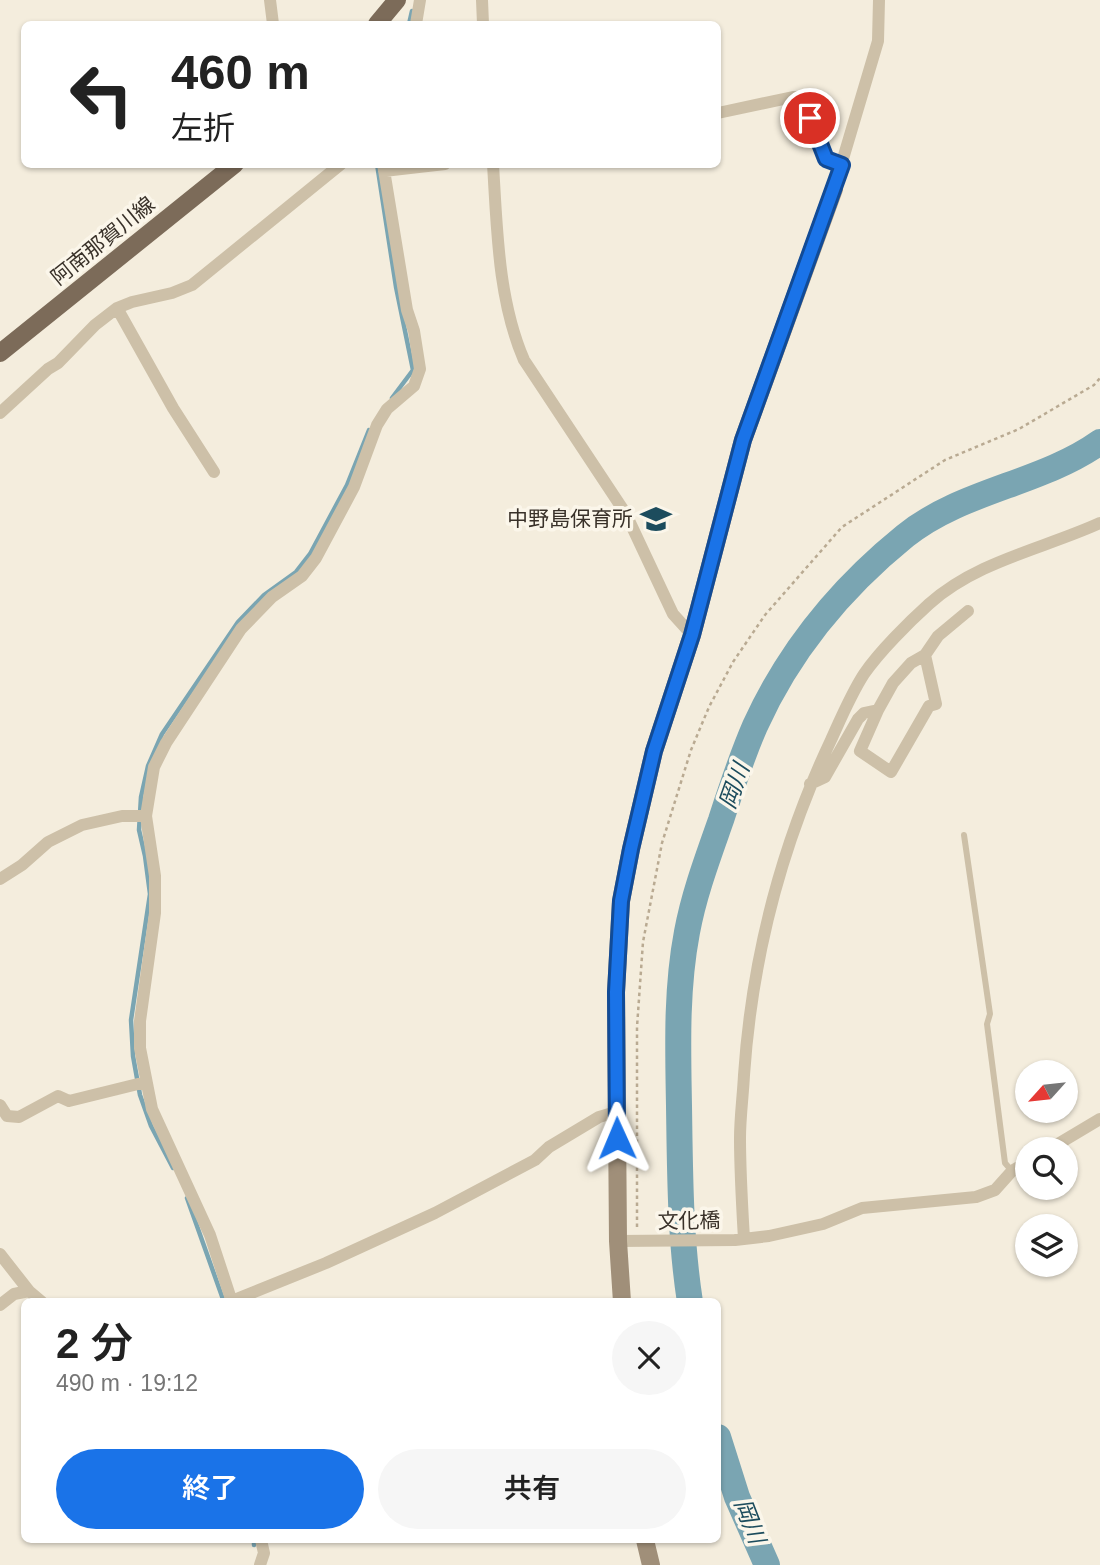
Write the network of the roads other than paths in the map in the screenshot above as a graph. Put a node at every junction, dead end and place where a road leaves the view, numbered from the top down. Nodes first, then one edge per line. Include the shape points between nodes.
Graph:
1 (270, 0) edge
2 (397, 0) edge
3 (420, 0) edge
4 (482, 0) edge
5 (879, 0) edge
6 (273, 21) edge
7 (380, 21) edge
8 (416, 21) edge
9 (483, 21) edge
10 (721, 112) edge
11 (842, 165) junction
12 (230, 168) edge
13 (336, 168) edge
14 (384, 168) edge
15 (493, 168) edge
16 (834, 189) joint
17 (117, 308) junction
18 (0, 353) edge
19 (0, 413) edge
20 (214, 472) dead end
21 (1100, 523) edge
22 (968, 611) dead end
23 (692, 635) junction
24 (925, 656) junction
25 (878, 710) junction
26 (810, 784) junction
27 (146, 816) junction
28 (964, 835) dead end
29 (0, 879) edge
30 (146, 1082) junction
31 (0, 1105) edge
32 (616, 1112) junction
33 (1100, 1119) edge
34 (1070, 1137) edge
35 (1015, 1169) edge
36 (1012, 1171) junction
37 (739, 1239) junction
38 (618, 1241) junction
39 (0, 1254) edge
40 (29, 1291) junction
41 (37, 1298) edge
42 (230, 1298) edge
43 (241, 1298) edge
44 (622, 1298) edge
45 (0, 1305) edge
46 (262, 1543) edge
47 (646, 1543) edge
48 (260, 1565) edge
49 (651, 1565) edge

1 - 6 street
2 - 7 main road
3 - 8 street
4 - 9 street
5 - 11 street via 878,41
10 - 11 street via 803,98 826,159
11 - 16 street
12 - 18 main road, 阿南那賀川線
13 - 17 street via 192,285
14 - 27 street via 414,331 419,369 414,386 387,409 377,425 354,487 316,558 242,629 166,743 154,767
15 - 23 street via 506,300 515,339 524,360 626,514 673,614
16 - 23 street via 743,440
17 - 19 street
17 - 20 street
21 - 26 street via 969,575 930,603 864,673
22 - 24 street via 938,636
23 - 32 street via 654,751 621,901
24 - 25 street via 911,663 893,683
24 - 25 street via 936,704 929,706 891,772 860,751
25 - 26 street via 858,719 825,777
26 - 37 street via 761,941 746,1042
27 - 29 street via 82,825 48,842
27 - 30 street via 155,876 155,913 140,1021
28 - 36 lane via 990,1013 987,1024 1005,1163
30 - 31 street via 69,1101 58,1096 19,1117 8,1116
30 - 42 street via 152,1109 210,1235
32 - 38 street
32 - 43 street via 435,1213
33 - 34 street
35 - 36 street, 文化橋
36 - 37 street, 文化橋 via 995,1190 976,1197 863,1209 823,1224
37 - 38 street, 文化橋
38 - 44 street
39 - 40 street
40 - 41 street
40 - 45 street via 14,1294
46 - 48 street
47 - 49 street

